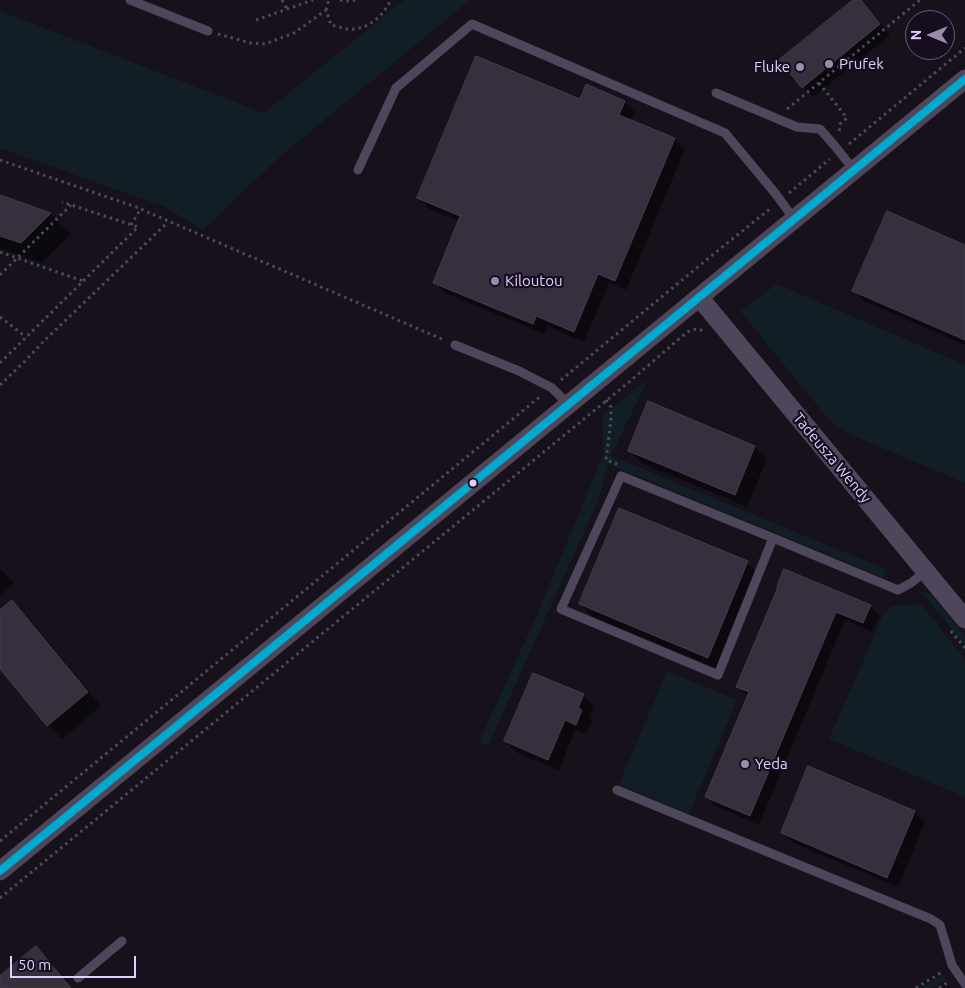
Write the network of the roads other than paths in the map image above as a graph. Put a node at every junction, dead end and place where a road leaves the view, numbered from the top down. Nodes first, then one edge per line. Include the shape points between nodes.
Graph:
1 (130, 0) edge
2 (208, 31) road end
3 (965, 79) edge
4 (716, 93) dead end
5 (358, 170) dead end
6 (854, 170) junction
7 (794, 219) junction
8 (699, 297) junction
9 (454, 345) road end
10 (568, 404) junction
11 (773, 538) junction
12 (926, 571) junction
13 (965, 619) edge
14 (616, 790) dead end
15 (0, 871) edge
16 (122, 941) dead end
17 (78, 978) dead end
18 (965, 984) edge

1 - 2 lane
3 - 6 street
4 - 6 lane via 797,127 820,129
5 - 7 lane via 396,88 472,24 725,133
6 - 7 street
7 - 8 street
8 - 10 street
8 - 12 street, Tadeusza Wendy
9 - 10 lane via 552,388
10 - 15 street
11 - 11 lane via 621,476 561,609 718,675
11 - 12 lane via 898,590
12 - 13 street, Tadeusza Wendy
14 - 18 lane via 931,919 940,925 952,965
16 - 17 lane

